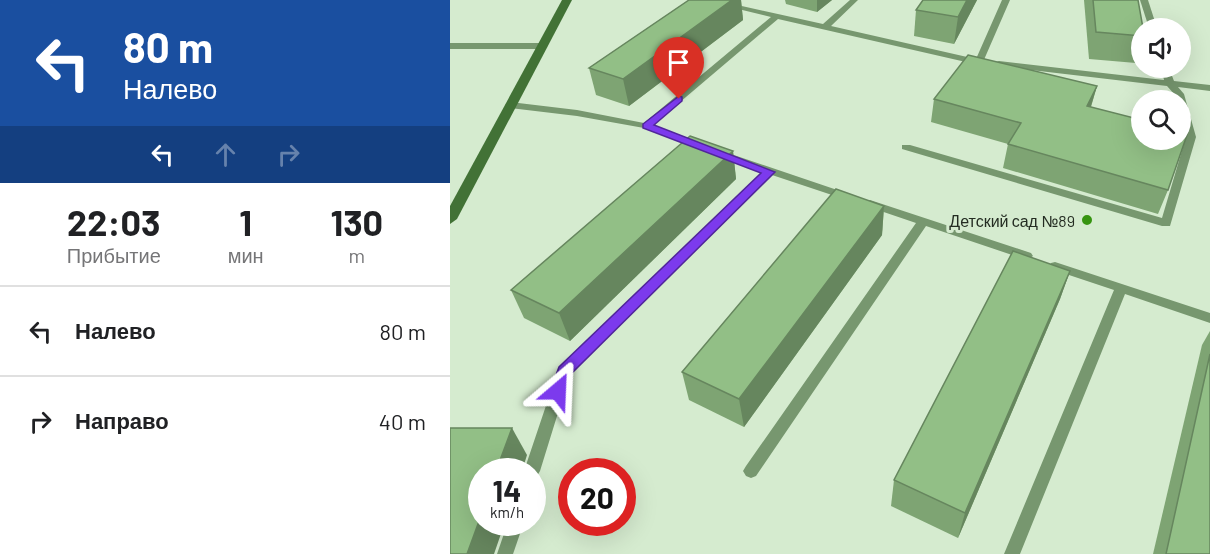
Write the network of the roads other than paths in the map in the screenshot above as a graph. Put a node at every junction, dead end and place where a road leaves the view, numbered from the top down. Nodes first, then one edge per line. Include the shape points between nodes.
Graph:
1 (567, 0) edge
2 (705, 0) edge
3 (854, 0) edge
4 (1006, 0) edge
5 (1144, 0) edge
6 (775, 18) junction
7 (1150, 18) edge
8 (825, 27) junction
9 (450, 46) edge
10 (542, 46) junction
11 (979, 62) junction
12 (1168, 78) edge
13 (1170, 84) junction
14 (1210, 88) edge
15 (510, 105) junction
16 (646, 126) junction
17 (906, 147) dead end
18 (769, 172) junction
19 (455, 199) edge
20 (450, 219) edge
21 (923, 222) junction
22 (1121, 288) junction
23 (1210, 318) edge
24 (536, 458) edge
25 (751, 471) dead end
26 (511, 536) edge
27 (505, 554) edge
28 (1012, 554) edge

1 - 10 street
2 - 6 lane
3 - 8 lane
4 - 11 lane
5 - 7 lane
6 - 8 lane
6 - 16 lane
8 - 11 lane
9 - 10 lane
10 - 15 street
11 - 13 lane
12 - 13 lane
13 - 14 lane
13 - 17 lane via 1179,94 1191,137 1166,223
15 - 16 lane
15 - 19 street
16 - 18 lane
18 - 21 lane
18 - 24 lane via 564,371
19 - 20 street
21 - 22 lane
21 - 25 lane
22 - 23 lane
22 - 28 lane
26 - 27 lane

